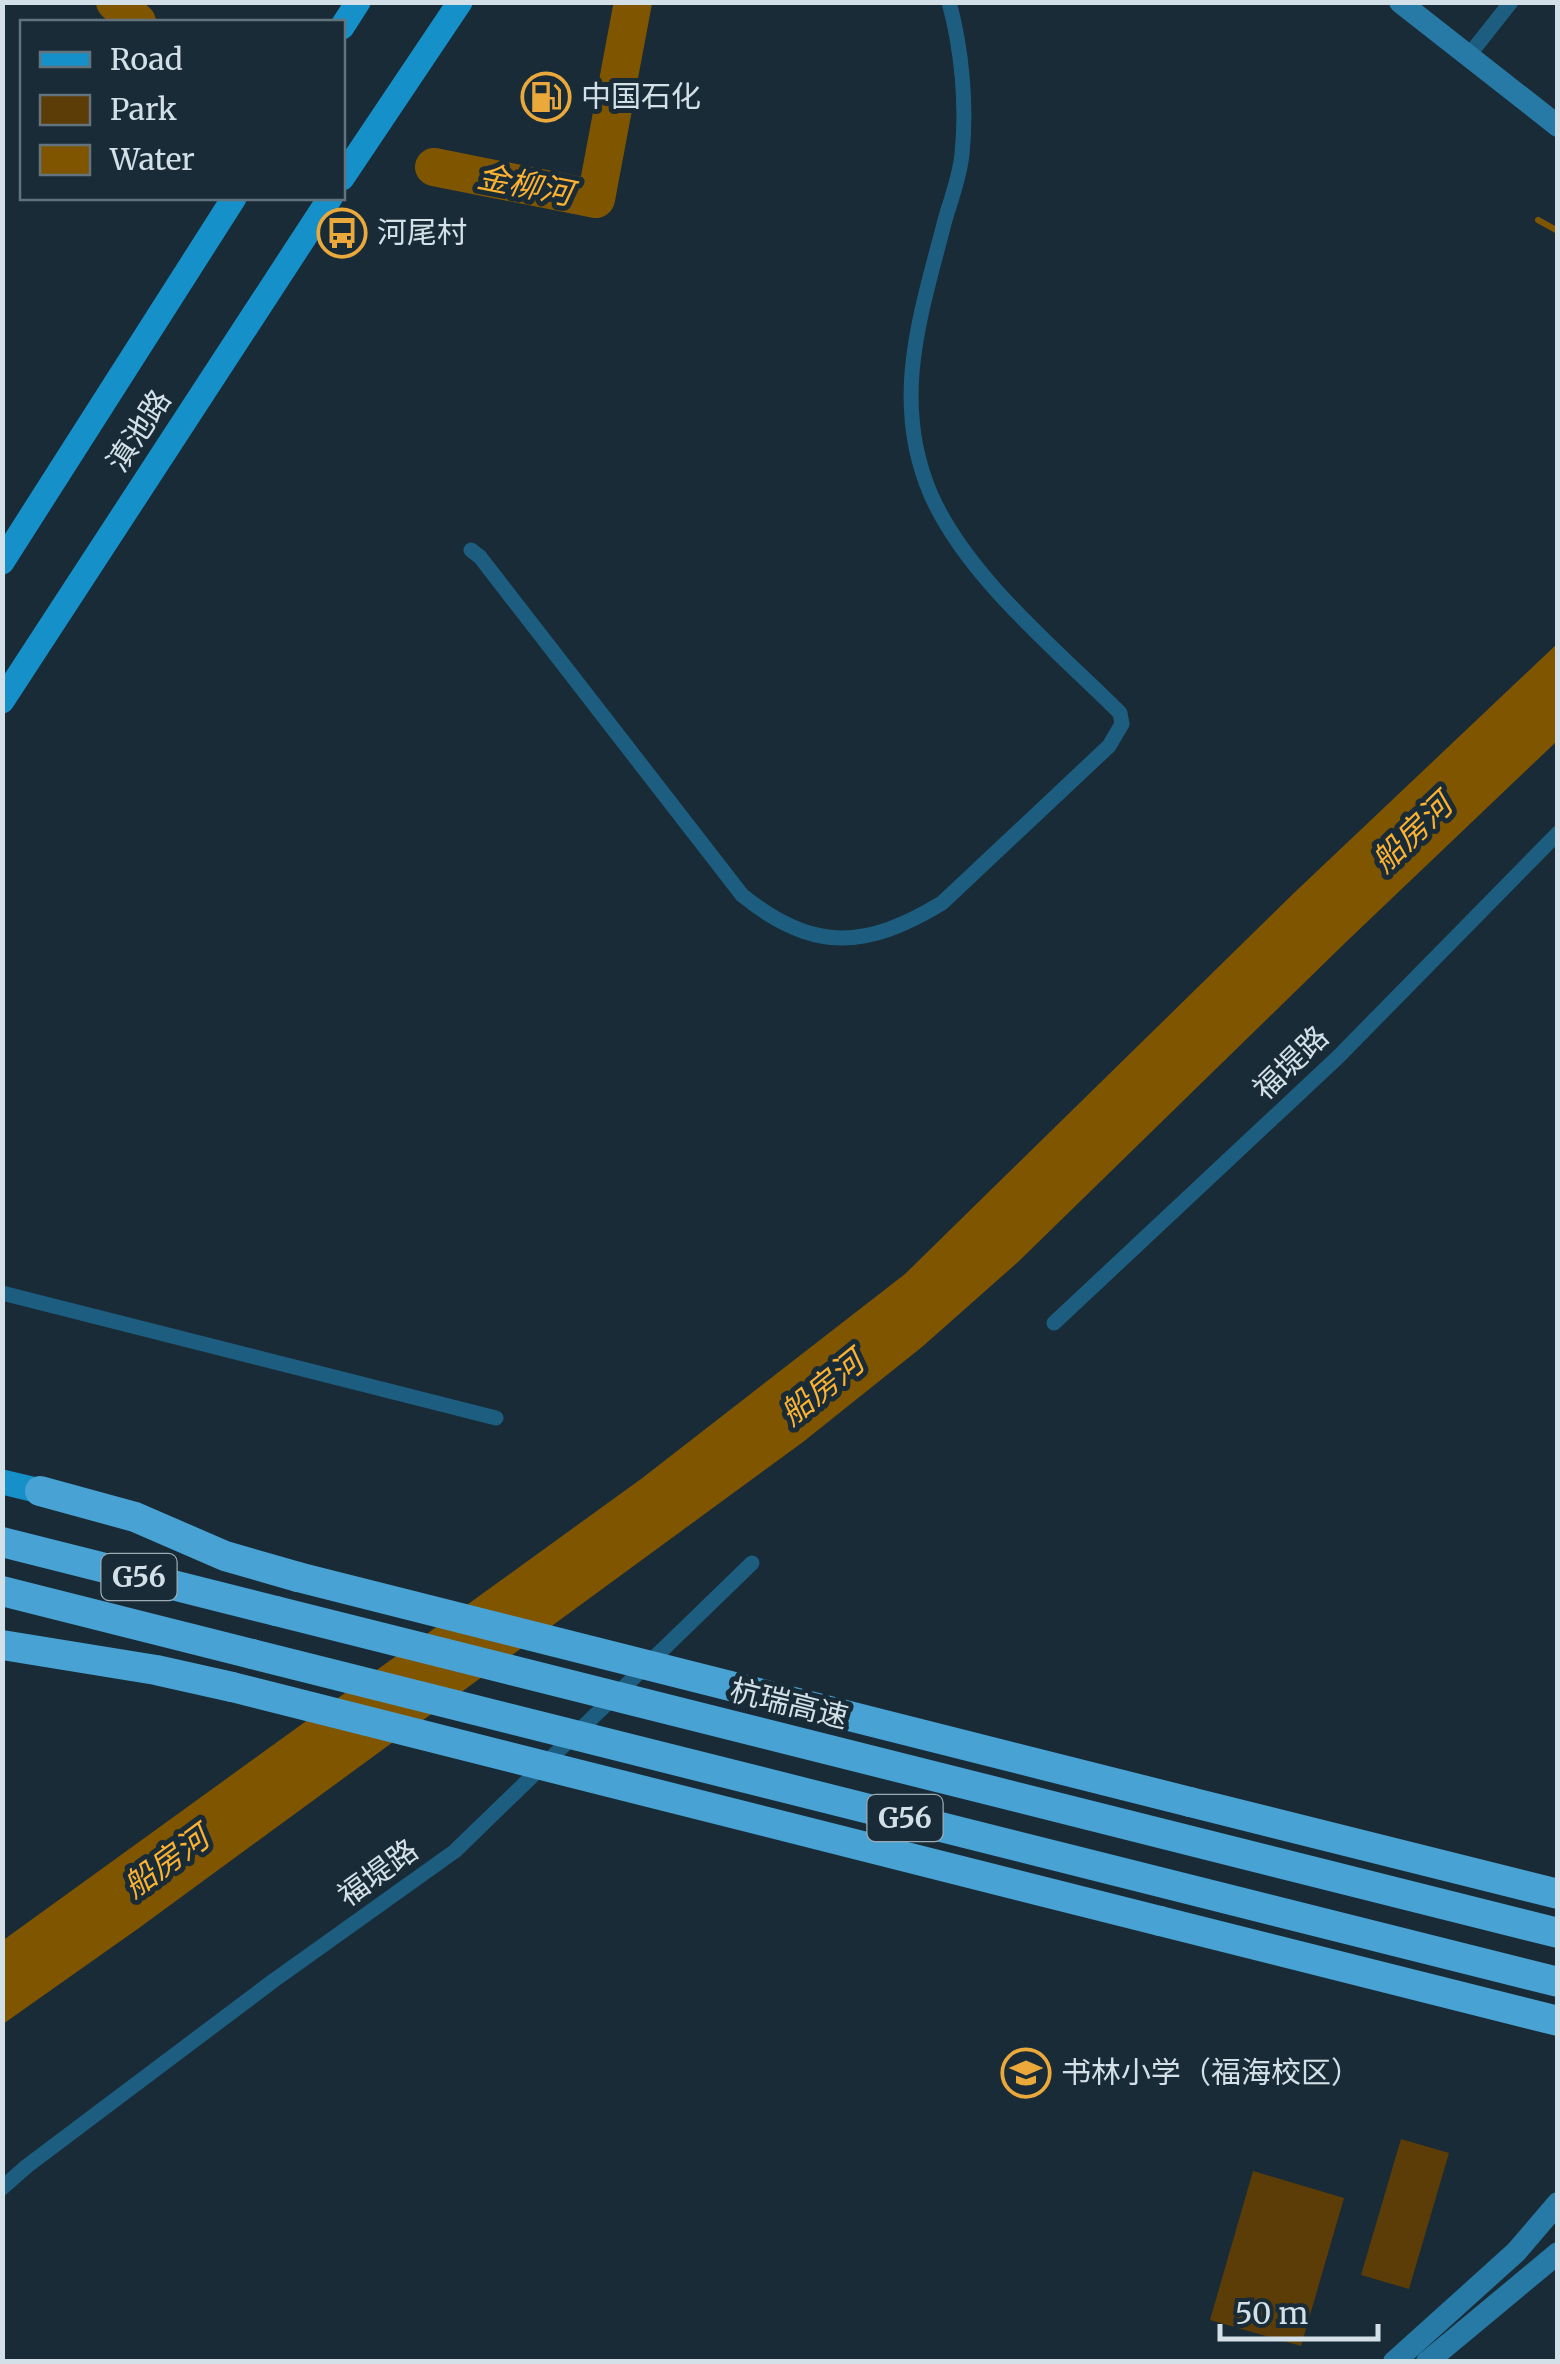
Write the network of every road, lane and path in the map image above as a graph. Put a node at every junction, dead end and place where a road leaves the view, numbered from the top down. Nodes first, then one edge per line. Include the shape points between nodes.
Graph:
1 (460, 2) edge
2 (949, 2) edge
3 (1400, 2) edge
4 (1511, 2) edge
5 (1468, 56) junction
6 (1558, 126) edge
7 (345, 174) edge
8 (233, 200) edge
9 (329, 200) edge
10 (471, 550) dead end
11 (2, 562) edge
12 (2, 700) edge
13 (1558, 833) edge
14 (2, 1293) edge
15 (1054, 1323) dead end
16 (496, 1418) dead end
17 (2, 1482) edge
18 (40, 1491) joint
19 (2, 1542) edge
20 (752, 1563) dead end
21 (2, 1591) edge
22 (2, 1645) edge
23 (1558, 1894) edge
24 (1558, 1933) edge
25 (1558, 1982) edge
26 (1558, 2020) edge
27 (2, 2188) edge
28 (1558, 2203) edge
29 (1558, 2252) edge
30 (1394, 2362) edge
31 (1427, 2362) edge

1 - 7 main road
2 - 10 street via 962,91 962,156 914,338 909,406 916,454 957,539 1001,593 1120,712 1122,724 1109,746 942,903 911,922 841,939 802,932 742,895
3 - 5 main road
4 - 5 street
5 - 6 main road
8 - 11 main road, 滇池路
9 - 12 main road, 滇池路
13 - 15 street, 福堤路 via 1338,1057
14 - 16 street
17 - 18 main road
18 - 23 highway, bridge via 135,1517 298,1578
19 - 24 highway, 杭瑞高速 / G56, bridge
20 - 27 street, 福堤路 via 455,1851
21 - 25 highway, G56, bridge
22 - 26 highway, bridge via 232,1687
28 - 30 main road via 1516,2252
29 - 31 main road

